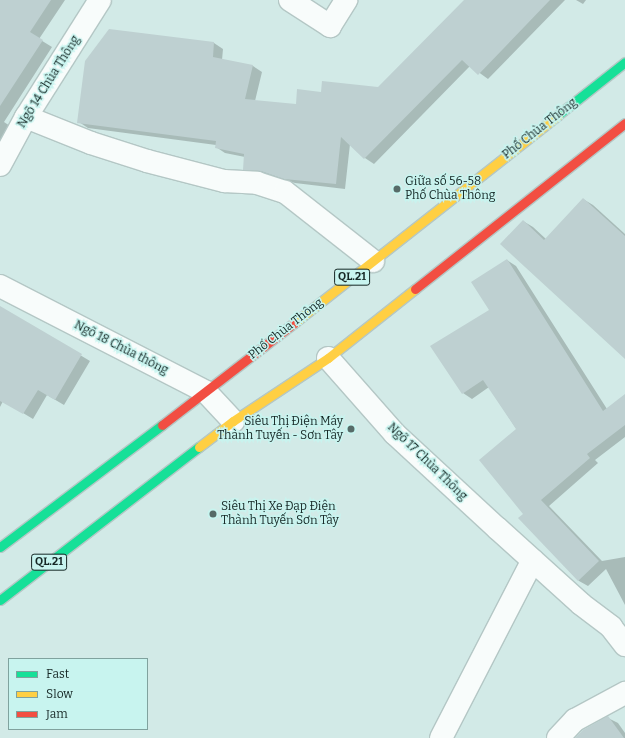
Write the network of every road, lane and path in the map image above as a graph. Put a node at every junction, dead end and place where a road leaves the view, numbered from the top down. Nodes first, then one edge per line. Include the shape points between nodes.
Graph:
1 (100, 0) edge
2 (290, 0) edge
3 (346, 0) edge
4 (625, 62) edge
5 (26, 118) junction
6 (625, 123) edge
7 (0, 165) edge
8 (372, 261) junction
9 (0, 286) edge
10 (328, 358) junction
11 (206, 392) junction
12 (233, 421) junction
13 (0, 547) edge
14 (533, 560) junction
15 (0, 600) edge
16 (625, 645) edge
17 (625, 693) edge
18 (441, 738) edge
19 (558, 738) edge

1 - 5 street, Ngõ 14 Chùa Thông
2 - 3 street via 330,26
4 - 8 highway, Phố Chùa Thông / QL.21
5 - 7 street, Ngõ 14 Chùa Thông
5 - 8 street via 147,162 224,181 257,183 286,192
6 - 10 highway, QL.21
8 - 11 highway, Phố Chùa Thông / QL.21
9 - 11 street, Ngõ 18 Chùa thông
10 - 12 highway, QL.21
10 - 14 street, Ngõ 17 Chùa Thông via 395,434
11 - 12 street, Ngõ 18 Chùa thông
11 - 13 highway, Phố Chùa Thông / QL.21
12 - 15 highway, QL.21
14 - 16 street, Ngõ 17 Chùa Thông via 581,604 611,627
14 - 18 street
17 - 19 street via 575,720

